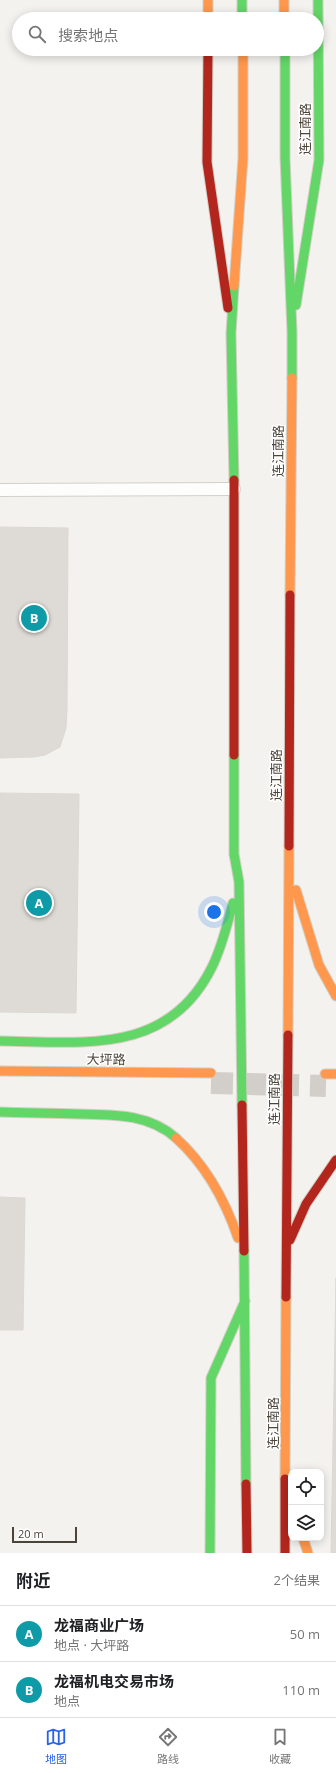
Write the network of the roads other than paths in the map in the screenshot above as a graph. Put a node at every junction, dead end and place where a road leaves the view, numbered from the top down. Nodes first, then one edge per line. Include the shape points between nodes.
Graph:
1 (208, 0) edge
2 (242, 0) edge
3 (284, 0) edge
4 (318, 0) edge
5 (208, 12) edge
6 (242, 12) edge
7 (284, 12) edge
8 (318, 12) edge
9 (208, 56) edge
10 (242, 56) edge
11 (285, 56) edge
12 (318, 56) edge
13 (292, 332) junction
14 (232, 333) junction
15 (234, 489) junction
16 (0, 490) edge
17 (289, 866) junction
18 (239, 882) junction
19 (336, 996) edge
20 (0, 1041) edge
21 (0, 1071) edge
22 (211, 1073) tunnel mouth
23 (325, 1074) dead end
24 (336, 1074) edge
25 (0, 1112) edge
26 (336, 1160) edge
27 (286, 1254) junction
28 (244, 1261) junction
29 (245, 1301) junction
30 (286, 1487) junction
31 (288, 1493) edge
32 (304, 1541) edge
33 (210, 1553) edge
34 (247, 1553) edge
35 (285, 1553) edge
36 (308, 1553) edge

1 - 5 main road
2 - 6 main road
3 - 7 main road
4 - 8 main road, 连江南路
9 - 14 main road, 连江南路 via 207,162
10 - 14 main road via 243,158
11 - 13 main road via 285,157
12 - 13 main road, 连江南路 via 319,160
13 - 17 main road, 连江南路
14 - 15 main road, 连江南路
15 - 16 lane
15 - 18 main road, 连江南路 via 234,854
17 - 19 main road via 314,950 325,980
17 - 27 main road, 连江南路
18 - 20 main road via 210,970 192,997 162,1023 135,1035 105,1040
18 - 28 main road, 连江南路
21 - 22 main road, 大坪路
23 - 24 main road
25 - 28 main road via 109,1114 137,1118 163,1129 185,1146 213,1181 234,1225
26 - 27 main road via 306,1204 295,1225
27 - 30 main road, 连江南路
28 - 29 main road, 连江南路
29 - 33 main road via 211,1378
29 - 34 main road, 连江南路
30 - 31 main road
30 - 35 main road, 连江南路
32 - 36 main road

